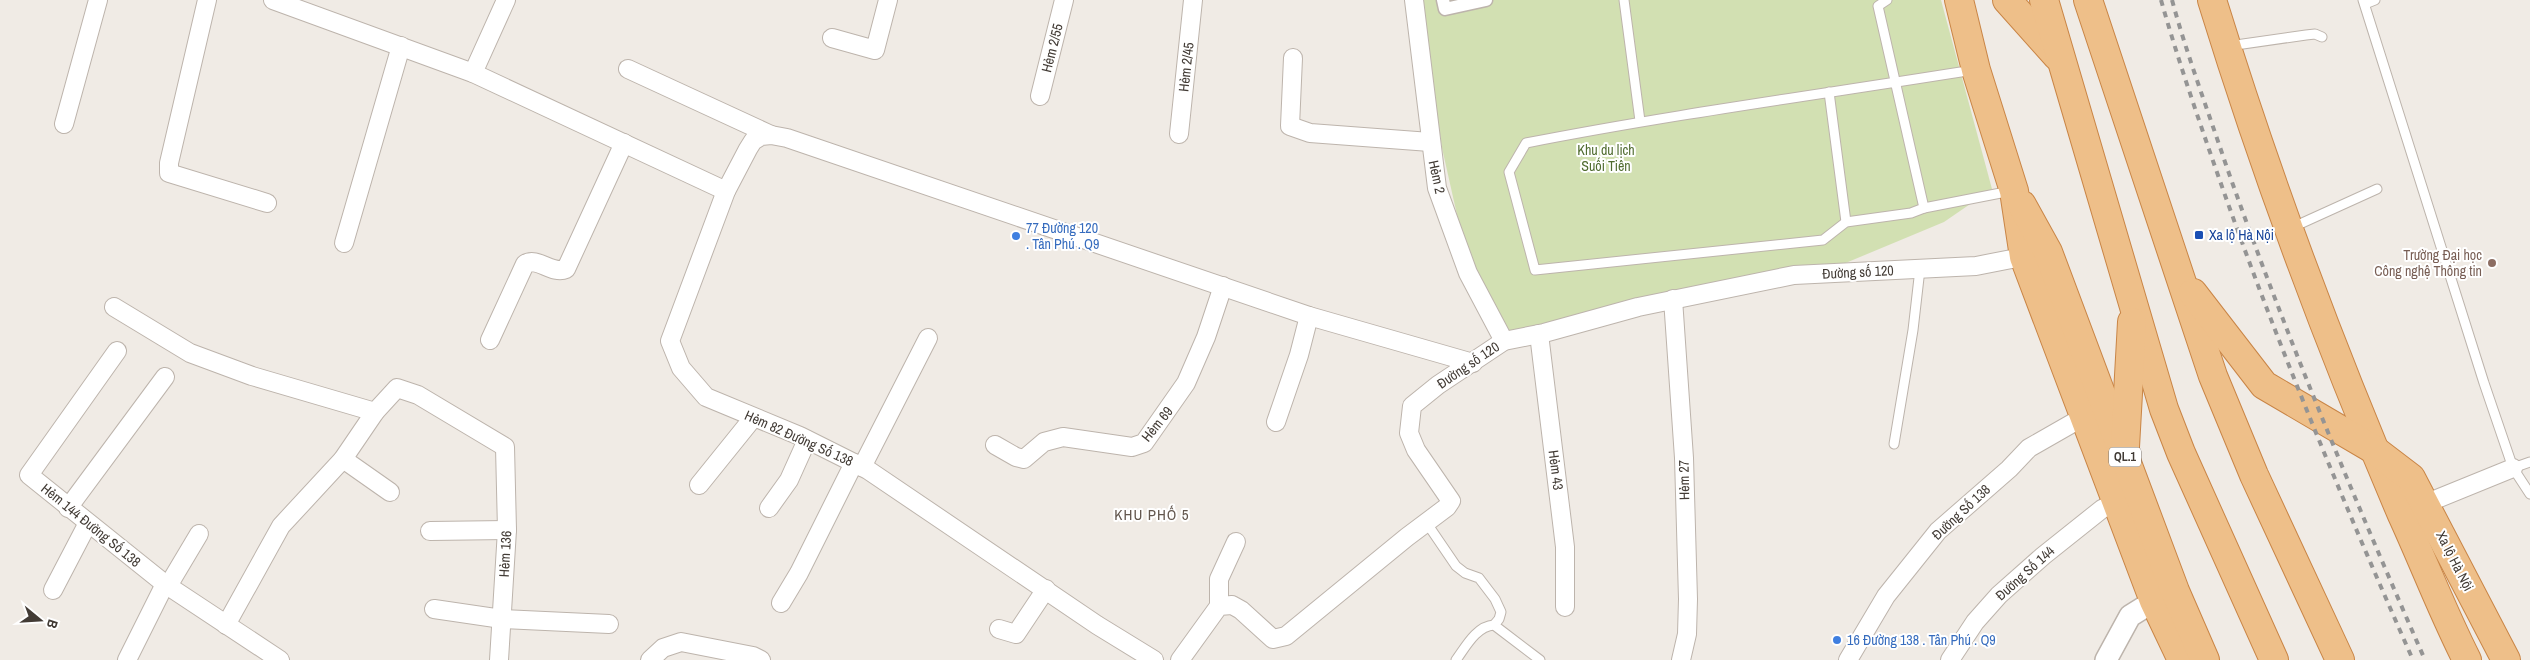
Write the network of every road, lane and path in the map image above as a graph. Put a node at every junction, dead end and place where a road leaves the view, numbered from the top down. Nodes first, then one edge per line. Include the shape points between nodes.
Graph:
1 (98, 0) edge
2 (207, 0) edge
3 (273, 0) edge
4 (506, 0) edge
5 (888, 0) edge
6 (1064, 0) edge
7 (1193, 0) edge
8 (1414, 0) edge
9 (1443, 0) edge
10 (1486, 0) edge
11 (1624, 0) edge
12 (1887, 0) edge
13 (1959, 0) edge
14 (2007, 0) edge
15 (2044, 0) edge
16 (2088, 0) edge
17 (2212, 0) edge
18 (2375, 0) edge
19 (2364, 2) edge
20 (2322, 37) dead end
21 (832, 38) dead end
22 (400, 46) junction
23 (2227, 47) junction
24 (1293, 58) dead end
25 (2061, 61) junction
26 (628, 69) dead end
27 (1976, 70) junction
28 (473, 73) junction
29 (1895, 83) junction
30 (1829, 92) junction
31 (1040, 96) dead end
32 (1640, 121) junction
33 (64, 124) dead end
34 (1179, 134) dead end
35 (771, 135) junction
36 (1430, 142) junction
37 (624, 143) junction
38 (2377, 189) dead end
39 (726, 191) junction
40 (2014, 191) junction
41 (267, 203) dead end
42 (1924, 208) junction
43 (1846, 222) junction
44 (2289, 229) junction
45 (344, 243) dead end
46 (2036, 254) junction
47 (1920, 269) junction
48 (2181, 278) junction
49 (1223, 286) junction
50 (1673, 299) junction
51 (2133, 301) junction
52 (114, 307) dead end
53 (1309, 316) junction
54 (1538, 334) junction
55 (928, 338) dead end
56 (490, 340) dead end
57 (1504, 341) junction
58 (117, 351) dead end
59 (1473, 363) junction
60 (164, 377) dead end
61 (2095, 410) junction
62 (375, 412) junction
63 (753, 418) junction
64 (1276, 422) dead end
65 (807, 440) junction
66 (1894, 444) dead end
67 (994, 445) dead end
68 (2373, 449) junction
69 (2125, 458) junction
70 (343, 459) junction
71 (2530, 462) edge
72 (858, 465) junction
73 (2513, 468) junction
74 (699, 485) dead end
75 (390, 492) dead end
76 (2530, 494) edge
77 (2116, 502) junction
78 (68, 508) junction
79 (769, 508) dead end
80 (2414, 508) junction
81 (88, 522) junction
82 (1426, 522) junction
83 (507, 530) junction
84 (430, 531) dead end
85 (199, 534) dead end
86 (1236, 542) dead end
87 (166, 585) junction
88 (1046, 589) junction
89 (53, 590) dead end
90 (2165, 596) junction
91 (781, 603) dead end
92 (1219, 606) junction
93 (1565, 607) dead end
94 (434, 609) dead end
95 (502, 619) junction
96 (226, 624) junction
97 (609, 624) dead end
98 (1494, 625) junction
99 (999, 629) dead end
100 (127, 660) edge
101 (280, 660) edge
102 (498, 660) edge
103 (650, 660) edge
104 (761, 660) edge
105 (1154, 660) edge
106 (1180, 660) edge
107 (1456, 660) edge
108 (1540, 660) edge
109 (1681, 660) edge
110 (1848, 660) edge
111 (1950, 660) edge
112 (2106, 660) edge
113 (2182, 660) edge
114 (2205, 660) edge
115 (2274, 660) edge
116 (2340, 660) edge
117 (2467, 660) edge
118 (2506, 660) edge

1 - 33 street
2 - 41 street via 169,173
3 - 22 street
4 - 28 street
5 - 21 street via 875,50
6 - 31 street, Hẻm 2/55
7 - 34 street, Hẻm 2/45
8 - 36 street, Hẻm 2
9 - 10 street via 1445,9
11 - 32 lane
12 - 29 lane via 1878,6
13 - 27 highway, QL.1
14 - 25 highway
15 - 25 highway
16 - 48 highway
17 - 23 highway
18 - 19 lane
19 - 73 lane
20 - 23 lane via 2315,34
22 - 28 street
22 - 45 street
23 - 44 highway
24 - 36 street via 1290,126 1310,133
25 - 51 highway
26 - 35 street
27 - 29 lane
27 - 40 highway, QL.1
28 - 37 street
29 - 30 lane
29 - 42 lane
30 - 32 lane
30 - 43 lane
32 - 43 lane via 1526,143 1510,172 1535,270 1823,240
35 - 39 street, Hẻm 82 Đường Số 138 via 753,141
35 - 49 street
36 - 57 street, Hẻm 2 via 1437,188 1468,273
37 - 39 street
37 - 56 street via 566,269 556,270 534,262 525,264
38 - 44 lane
39 - 63 street, Hẻm 82 Đường Số 138 via 670,341 681,368 706,397
40 - 42 lane
40 - 46 highway, QL.1
42 - 43 lane via 1911,213
44 - 68 highway
46 - 47 street, Đường số 120 via 1976,266
46 - 61 highway, QL.1
47 - 50 street, Đường số 120 via 1794,275
47 - 66 lane
48 - 68 highway, Xa lộ Hà Nội via 2264,385
48 - 116 highway via 2213,376 2254,475
49 - 53 street
49 - 67 street, Hẻm 69 via 1186,383 1144,443 1132,448 1063,437 1044,442 1024,459
50 - 54 street, Đường số 120
50 - 109 street, Hẻm 27 via 1684,458 1688,598 1687,634
51 - 69 highway
51 - 115 highway via 2164,409 2181,453
52 - 62 street via 190,353 252,376
53 - 59 street
53 - 64 street
54 - 57 street, Đường số 120
54 - 93 street, Hẻm 43 via 1565,547
55 - 72 street
57 - 59 street, Đường số 120
58 - 78 street, Hẻm 144 Đường Số 138 via 29,474
59 - 82 street, Đường số 120 via 1412,406 1409,433 1416,450 1451,501
60 - 78 street
61 - 69 highway, QL.1
61 - 77 highway, QL.1
61 - 110 street, Đường Số 138 via 2029,448 1938,531 1886,596
62 - 70 street
62 - 83 street, Hẻm 136 via 397,388 418,395 506,447
63 - 65 street, Hẻm 82 Đường Số 138
63 - 74 street
65 - 72 street, Hẻm 82 Đường Số 138
65 - 79 street via 789,480
68 - 80 highway, Xa lộ Hà Nội via 2412,478
69 - 90 highway, QL.1
70 - 75 street
70 - 96 street via 281,526
71 - 73 lane
72 - 88 street, Hẻm 82 Đường Số 138
72 - 91 street
73 - 76 lane
73 - 80 street
77 - 90 highway, QL.1
77 - 111 street, Đường Số 144 via 2065,538 1999,595 1975,622
78 - 81 street, Hẻm 144 Đường Số 138
80 - 117 highway, Xa lộ Hà Nội
80 - 118 highway, Xa lộ Hà Nội
81 - 87 street, Hẻm 144 Đường Số 138
81 - 89 street
82 - 92 street, Đường số 120 via 1286,636 1273,639 1241,610 1232,605
82 - 98 lane via 1456,566 1479,578 1495,599 1501,612
83 - 84 street
83 - 95 street, Hẻm 136
85 - 87 street
86 - 92 street via 1219,578
87 - 96 street, Hẻm 144 Đường Số 138
87 - 100 street
88 - 99 street via 1016,634
88 - 105 street, Hẻm 82 Đường Số 138
90 - 112 street via 2130,616
90 - 113 highway, QL.1
90 - 114 highway, QL.1
92 - 106 street
94 - 95 street
95 - 97 street
95 - 102 street, Hẻm 136
96 - 101 street, Hẻm 144 Đường Số 138
98 - 107 lane via 1487,625 1476,633
98 - 108 lane
103 - 104 street via 664,648 680,642

